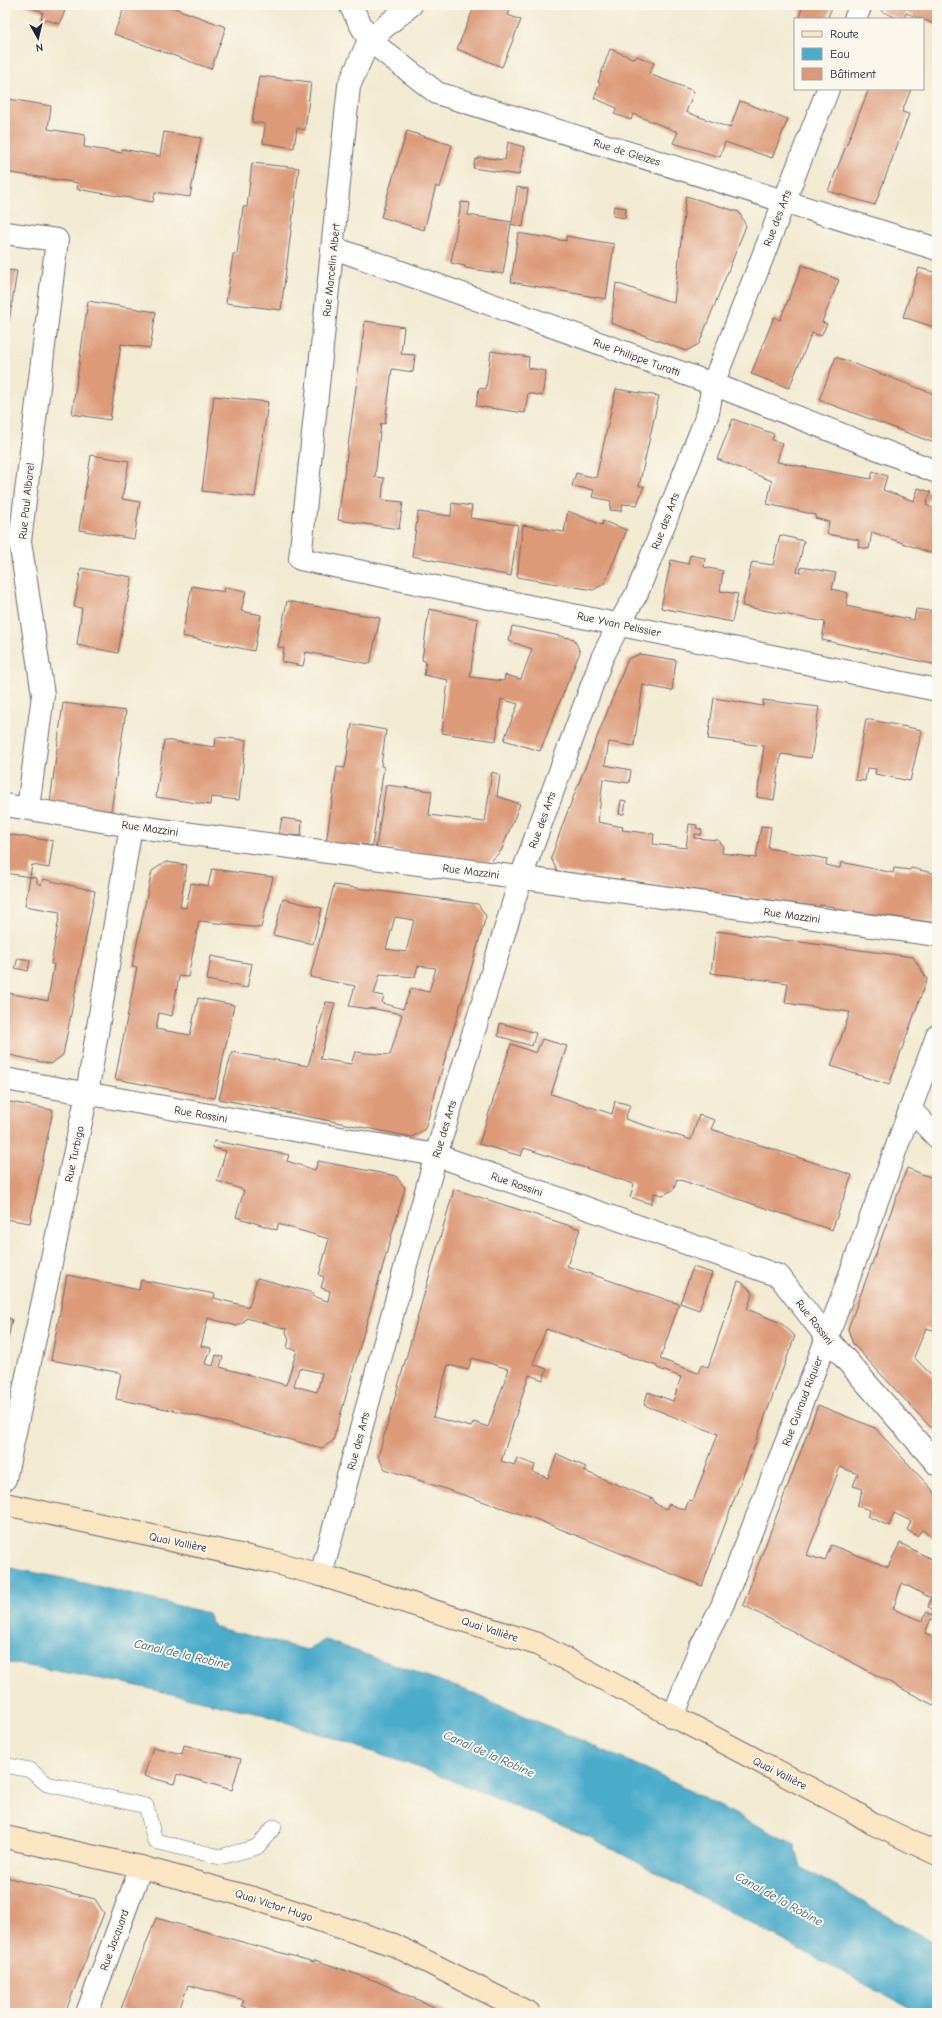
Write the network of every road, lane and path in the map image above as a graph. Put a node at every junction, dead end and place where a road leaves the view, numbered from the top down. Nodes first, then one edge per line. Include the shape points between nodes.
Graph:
1 (350, 5) edge
2 (411, 5) edge
3 (861, 5) edge
4 (855, 18) edge
5 (369, 40) junction
6 (828, 90) edge
7 (783, 201) junction
8 (5, 233) edge
9 (334, 248) junction
10 (937, 249) edge
11 (713, 384) junction
12 (937, 472) edge
13 (300, 559) joint
14 (619, 624) junction
15 (937, 690) edge
16 (5, 805) edge
17 (28, 808) junction
18 (131, 826) junction
19 (521, 878) junction
20 (937, 935) edge
21 (937, 1036) edge
22 (5, 1079) edge
23 (87, 1094) junction
24 (910, 1109) junction
25 (937, 1137) edge
26 (436, 1155) junction
27 (827, 1338) junction
28 (936, 1461) edge
29 (5, 1479) edge
30 (6, 1502) edge
31 (322, 1575) junction
32 (673, 1717) junction
33 (5, 1765) edge
34 (274, 1827) dead end
35 (5, 1837) edge
36 (937, 1854) edge
37 (141, 1867) junction
38 (88, 2013) edge
39 (529, 2013) edge

1 - 5 street, Rue de Gleizes
2 - 5 street, Rue Marcelin Albert
3 - 4 street
5 - 7 street, Rue de Gleizes via 437,93
5 - 9 street, Rue Marcelin Albert via 349,86
6 - 7 street, Rue des Arts
7 - 10 street, Rue de Gleizes
7 - 11 street, Rue des Arts
8 - 17 street, Rue Paul Albarel via 57,240 20,541 43,695
9 - 11 street, Rue Philippe Turatti
9 - 13 street, Rue Marcelin Albert
11 - 12 street, Rue Philippe Turatti
11 - 14 street, Rue des Arts via 708,413 637,593
13 - 14 street, Rue Yvan Pelissier
14 - 15 street, Rue Yvan Pelissier
14 - 19 street, Rue des Arts via 602,658
16 - 17 street, Rue Mazzini
17 - 18 street, Rue Mazzini
18 - 19 street, Rue Mazzini
18 - 23 street, Rue Turbigo
19 - 20 street, Rue Mazzini
19 - 26 street, Rue des Arts
21 - 24 street, Rue Guiraud Riquier
22 - 23 street, Rue Rossini
23 - 26 street, Rue Rossini
23 - 29 street, Rue Turbigo
24 - 25 street
24 - 27 street, Rue Guiraud Riquier
26 - 27 street, Rue Rossini via 779,1276
26 - 31 street, Rue des Arts
27 - 28 street, Rue Rossini
27 - 32 street, Rue Guiraud Riquier via 722,1606 700,1648
30 - 31 street, Quai Vallière
31 - 32 street, Quai Vallière via 537,1644
32 - 36 street, Quai Vallière via 851,1810 872,1824
33 - 34 lane via 30,1770 47,1784 146,1806 155,1841 220,1857 257,1847
35 - 37 street, Quai Victor Hugo
37 - 38 street, Rue Jacquard
37 - 39 street, Quai Victor Hugo via 253,1898 394,1945

